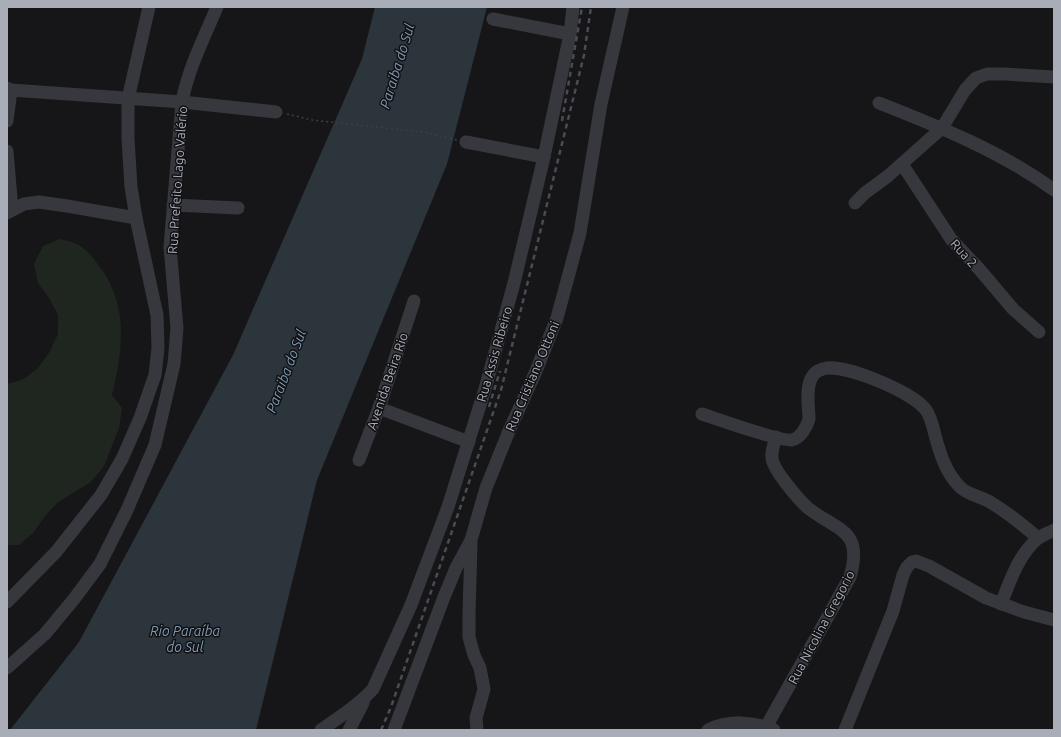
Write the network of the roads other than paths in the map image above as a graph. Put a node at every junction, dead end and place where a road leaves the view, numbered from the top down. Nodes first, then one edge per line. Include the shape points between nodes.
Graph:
1 (149, 7) edge
2 (217, 7) edge
3 (573, 7) edge
4 (623, 7) edge
5 (493, 19) dead end
6 (570, 34) junction
7 (1054, 77) edge
8 (9, 89) edge
9 (128, 99) junction
10 (182, 102) junction
11 (880, 103) dead end
12 (276, 112) road end
13 (7, 121) edge
14 (942, 128) junction
15 (466, 142) road end
16 (7, 151) edge
17 (544, 157) junction
18 (902, 164) junction
19 (1054, 190) edge
20 (855, 203) dead end
21 (173, 205) junction
22 (238, 208) dead end
23 (10, 211) edge
24 (136, 218) junction
25 (414, 301) dead end
26 (1039, 332) dead end
27 (379, 408) junction
28 (702, 414) dead end
29 (776, 437) junction
30 (469, 442) junction
31 (359, 460) dead end
32 (1054, 530) edge
33 (1038, 538) junction
34 (471, 540) junction
35 (7, 602) edge
36 (1001, 604) junction
37 (1054, 620) edge
38 (7, 668) edge
39 (369, 693) junction
40 (770, 728) edge
41 (321, 730) edge
42 (349, 730) edge
43 (394, 730) edge
44 (477, 730) edge
45 (708, 730) edge
46 (845, 730) edge

1 - 9 street
2 - 10 street, Rua Prefeito Lago Valério via 192,67
3 - 6 street, Rua Assis Ribeiro
4 - 34 street, Rua Cristiano Ottoni via 601,104 580,233 566,288 536,371 486,488
5 - 6 street
6 - 17 street, Rua Assis Ribeiro
7 - 14 street via 1004,74 980,76 965,90
8 - 9 street
8 - 13 street
9 - 10 street
9 - 24 street via 131,187
10 - 12 street
10 - 21 street, Rua Prefeito Lago Valério
11 - 14 street
14 - 18 street
14 - 19 street via 1014,164
15 - 17 street
16 - 23 street
17 - 30 street, Rua Assis Ribeiro via 514,283
18 - 20 street
18 - 26 street, Rua 2 via 959,249 1013,309
21 - 22 street
21 - 38 street, Rua Prefeito Lago Valério via 170,247 177,328 174,364 154,445 127,510 100,564 45,634
23 - 24 street via 24,204 39,202
24 - 35 street via 157,315 158,348 155,375 122,459 101,495 56,552
25 - 27 street, Avenida Beira Rio
27 - 30 street
27 - 31 street, Avenida Beira Rio
28 - 29 street
29 - 33 street via 791,440 803,431 809,419 809,382 812,376 822,369 846,370 885,384 913,398 927,411 946,468 959,486 988,500
29 - 40 street, Rua Nicolina Gregorio via 772,459 776,469 808,508 839,527 850,539 854,564 850,577
30 - 39 street, Rua Assis Ribeiro via 448,507 411,605
32 - 33 street
33 - 36 street via 1011,576
34 - 43 street, Rua Cristiano Ottoni via 447,590
34 - 44 street via 469,637 484,689 476,718
36 - 37 street
36 - 46 street via 921,562 909,564
39 - 41 street via 352,709
39 - 42 street, Rua Assis Ribeiro
40 - 45 street via 728,723

